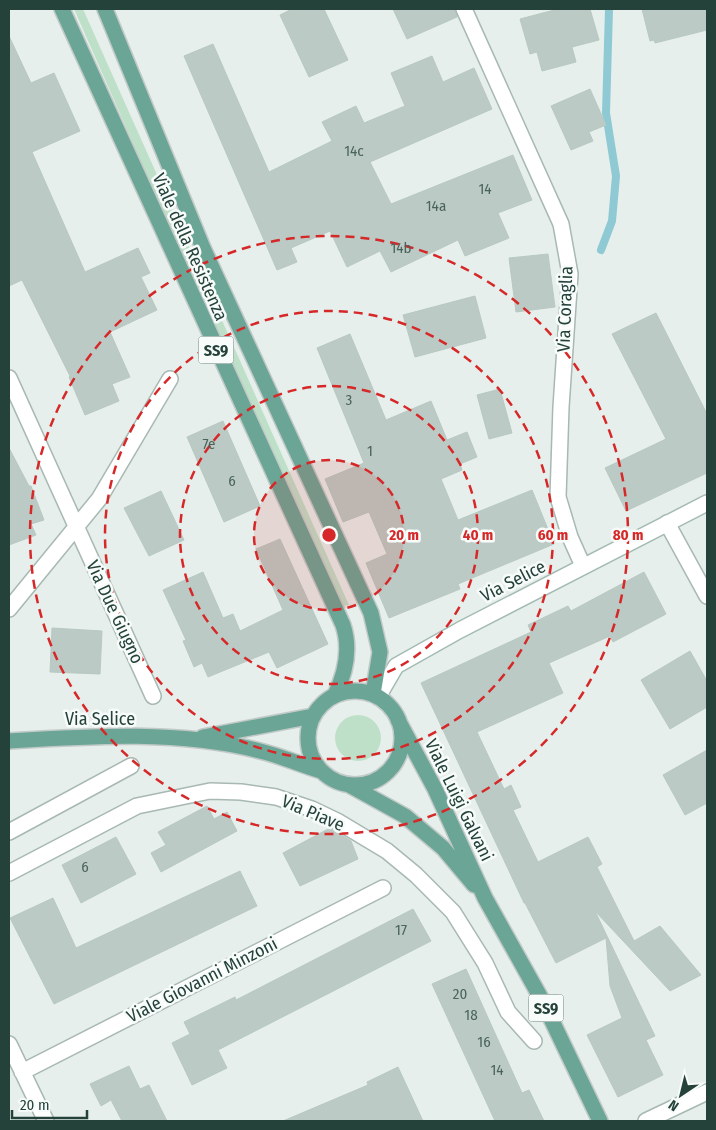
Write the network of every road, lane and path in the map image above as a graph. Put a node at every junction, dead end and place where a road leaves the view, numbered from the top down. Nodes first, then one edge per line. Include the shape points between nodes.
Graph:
1 (62, 9) edge
2 (105, 9) edge
3 (469, 10) edge
4 (9, 378) edge
5 (170, 379) dead end
6 (707, 503) edge
7 (667, 523) junction
8 (77, 528) junction
9 (583, 566) junction
10 (707, 596) edge
11 (9, 609) edge
12 (336, 695) junction
13 (153, 696) dead end
14 (376, 696) junction
15 (313, 716) junction
16 (398, 720) junction
17 (191, 739) junction
18 (9, 741) edge
19 (131, 766) dead end
20 (321, 771) junction
21 (347, 784) junction
22 (9, 832) edge
23 (9, 874) edge
24 (383, 888) dead end
25 (485, 898) junction
26 (534, 1041) dead end
27 (9, 1044) edge
28 (22, 1072) junction
29 (707, 1092) edge
30 (46, 1121) edge
31 (600, 1121) edge
32 (646, 1121) edge

1 - 12 main road, Viale della Resistenza / SS9 via 343,625 348,641 347,654
2 - 14 main road, Viale della Resistenza / SS9 via 203,248 371,613 380,652
3 - 9 street, Via Coraglia via 561,224 570,274 560,407 558,497
4 - 8 street, Via Due Giugno
5 - 8 street via 123,462
6 - 7 street, Via Selice
7 - 9 street, Via Selice
7 - 10 street
8 - 11 street
8 - 13 street, Via Due Giugno
9 - 14 street, Via Selice via 396,666
12 - 14 main road via 361,691
12 - 15 main road via 322,704
14 - 16 main road via 394,711
15 - 17 main road, Via Selice
15 - 20 main road via 308,730 308,745
16 - 21 main road via 401,748 391,767 375,780
16 - 25 main road, Viale Luigi Galvani / SS9 via 439,798
17 - 18 main road, Via Selice via 80,737
17 - 20 main road, Via Selice via 259,751
19 - 22 street
20 - 21 main road
21 - 25 main road, Viale Luigi Galvani / SS9 via 405,816 443,848
23 - 26 street, Via Piave via 137,806 210,791 276,797 337,821 387,851 416,875 453,912 485,963 508,1012
24 - 28 street, Viale Giovanni Minzoni
25 - 31 main road, Viale Luigi Galvani / SS9 via 542,1000
27 - 28 street
28 - 30 street
29 - 32 street

